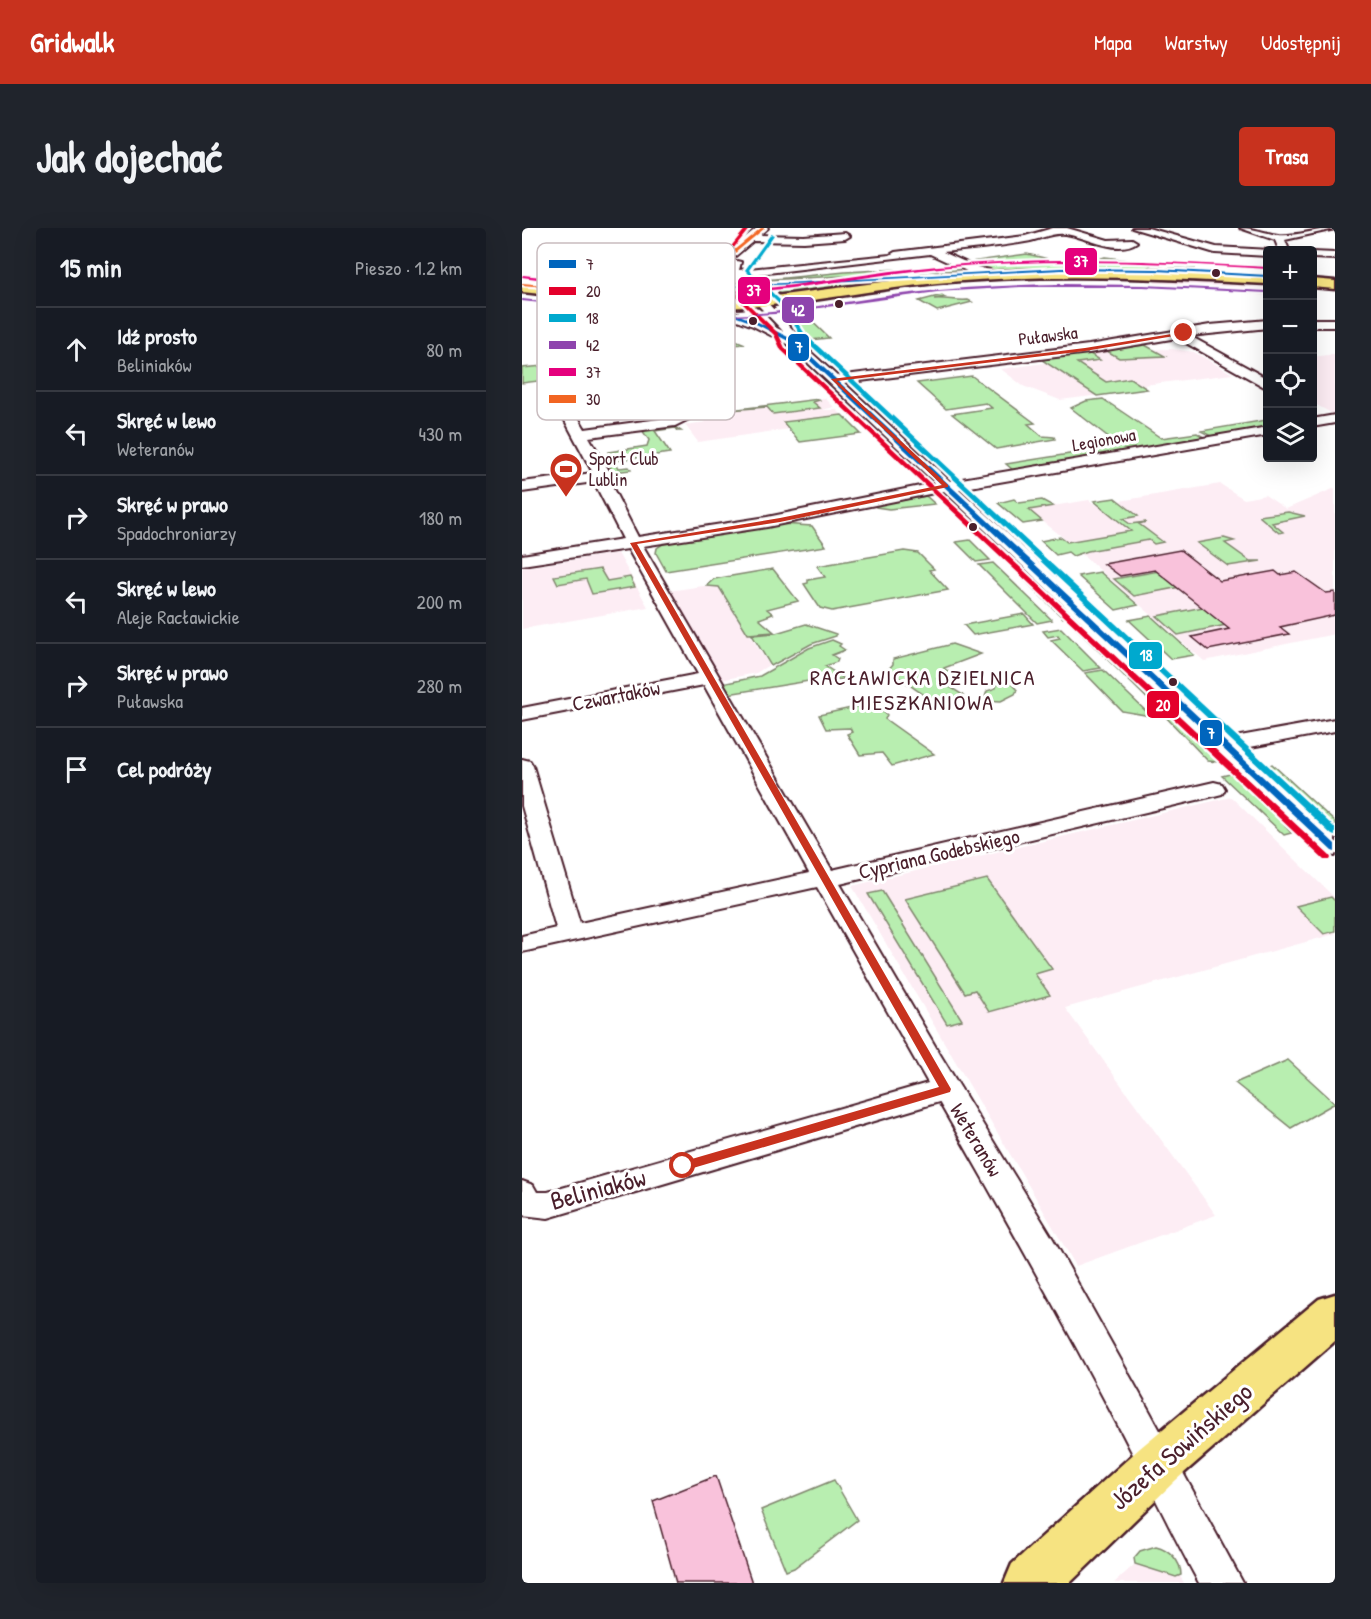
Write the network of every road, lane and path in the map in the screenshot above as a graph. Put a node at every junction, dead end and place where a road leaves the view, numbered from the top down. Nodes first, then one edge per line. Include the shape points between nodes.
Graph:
1 (763, 228) edge
2 (1137, 228) edge
3 (1245, 228) edge
4 (1331, 228) edge
5 (1052, 229) edge
6 (988, 233) dead end
7 (845, 236) dead end
8 (1279, 238) junction
9 (1026, 239) junction
10 (750, 241) junction
11 (1132, 242) dead end
12 (1050, 244) dead end
13 (1282, 246) edge
14 (1207, 248) junction
15 (932, 251) junction
16 (1082, 251) dead end
17 (735, 253) edge
18 (1263, 254) edge
19 (1172, 255) dead end
20 (1317, 255) edge
21 (1335, 256) edge
22 (1127, 260) dead end
23 (975, 271) junction
24 (735, 274) junction
25 (1263, 278) edge
26 (1263, 278) edge
27 (1317, 281) edge
28 (1335, 283) edge
29 (522, 286) edge
30 (537, 287) edge
31 (537, 287) edge
32 (735, 287) edge
33 (745, 287) junction
34 (760, 301) junction
35 (735, 302) edge
36 (735, 315) edge
37 (1317, 323) edge
38 (1335, 323) edge
39 (1263, 325) edge
40 (1178, 334) junction
41 (792, 341) junction
42 (833, 380) junction
43 (1263, 382) edge
44 (1317, 411) edge
45 (1334, 419) edge
46 (572, 420) edge
47 (680, 420) edge
48 (1317, 422) edge
49 (1263, 432) edge
50 (580, 434) junction
51 (601, 476) junction
52 (946, 486) junction
53 (522, 487) edge
54 (633, 543) junction
55 (522, 560) edge
56 (711, 678) junction
57 (522, 714) edge
58 (1335, 725) edge
59 (1224, 745) junction
60 (522, 766) edge
61 (1214, 789) dead end
62 (1335, 849) edge
63 (824, 878) junction
64 (570, 933) junction
65 (522, 944) edge
66 (946, 1089) junction
67 (525, 1199) edge
68 (1335, 1313) edge
69 (1158, 1464) junction
70 (1031, 1583) edge
71 (1222, 1583) edge

1 - 10 street
2 - 14 street
3 - 8 street
4 - 8 street
5 - 9 street
5 - 11 street via 1107,243
6 - 9 street
7 - 10 street
8 - 13 street
9 - 12 street
9 - 15 street
10 - 17 street
10 - 24 street via 736,261
14 - 18 street
14 - 19 street
15 - 23 street
15 - 24 street
16 - 22 street
20 - 21 street
23 - 25 main road via 1104,269
23 - 33 main road
24 - 33 street
26 - 34 main road via 1018,274 919,280
27 - 28 main road
29 - 30 main road
29 - 31 main road
32 - 33 main road
33 - 34 street
34 - 35 main road
34 - 41 street via 783,323
36 - 41 street
37 - 38 street
39 - 40 street, Puławska
40 - 42 street, Puławska
40 - 43 street
41 - 42 street
42 - 52 street
44 - 45 street
45 - 48 street
46 - 50 street, Weteranów
47 - 50 street
49 - 52 street, Legionowa
50 - 51 street, Weteranów
51 - 53 street
51 - 54 street, Weteranów
52 - 54 street, Legionowa via 773,521
52 - 59 street
54 - 55 street, Legionowa
54 - 56 street, Weteranów
56 - 57 street, Czwartaków
56 - 63 street, Weteranów
58 - 59 street
59 - 62 street
60 - 64 street
61 - 63 street, Cypriana Godebskiego
63 - 64 street, Cypriana Godebskiego
63 - 66 street, Weteranów
64 - 65 street, Cypriana Godebskiego
66 - 67 street, Beliniaków via 548,1205
66 - 69 street, Weteranów via 1041,1249
68 - 69 main road, Józefa Sowińskiego
69 - 70 main road, Józefa Sowińskiego
69 - 71 street, Weteranów

